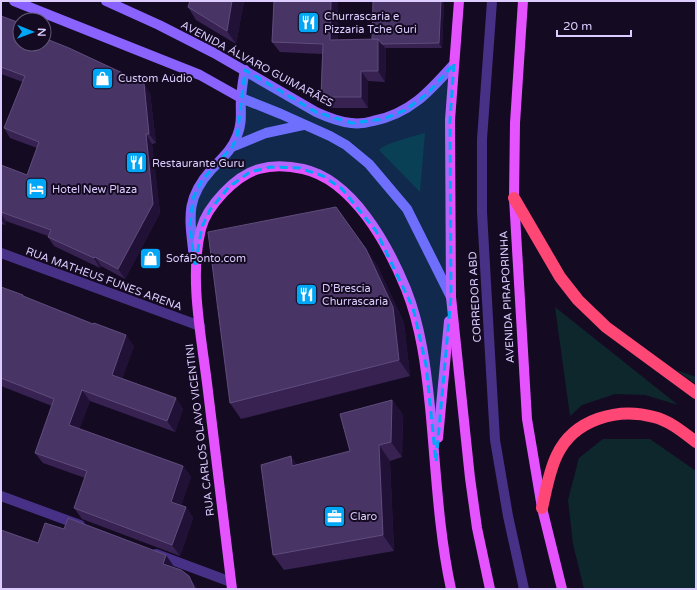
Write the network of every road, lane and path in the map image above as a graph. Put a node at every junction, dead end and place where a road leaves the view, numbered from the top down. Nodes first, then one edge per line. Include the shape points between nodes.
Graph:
1 (14, 1) edge
2 (106, 1) edge
3 (459, 1) edge
4 (492, 1) edge
5 (523, 1) edge
6 (454, 64) junction
7 (245, 70) junction
8 (241, 98) junction
9 (303, 125) junction
10 (232, 147) junction
11 (514, 198) junction
12 (1, 253) edge
13 (195, 267) junction
14 (451, 297) junction
15 (200, 326) junction
16 (696, 393) edge
17 (696, 442) edge
18 (436, 462) junction
19 (1, 496) edge
20 (542, 508) junction
21 (91, 530) edge
22 (143, 549) edge
23 (232, 586) edge
24 (451, 589) edge
25 (490, 589) edge
26 (524, 589) edge
27 (562, 589) edge

1 - 8 street via 200,75
2 - 7 street, AVENIDA ÁLVARO GUIMARÃES via 166,28
3 - 6 main road
4 - 26 street, CORREDOR ABD via 482,139 482,212 490,362 495,440
5 - 11 main road, AVENIDA PIRAPORINHA via 515,123
6 - 7 street, AVENIDA ÁLVARO GUIMARÃES via 427,94 405,110 383,119 352,123 316,112
6 - 14 main road via 450,120
7 - 8 street, RUA CARLOS OLAVO VICENTINI
8 - 9 street
8 - 10 street, RUA CARLOS OLAVO VICENTINI via 240,127
9 - 10 street via 266,133
9 - 14 street via 346,145 369,164 407,209
10 - 13 street, RUA CARLOS OLAVO VICENTINI via 202,180 193,198 190,226
11 - 16 highway via 560,277 578,300 606,327
11 - 20 main road, AVENIDA PIRAPORINHA via 527,419
12 - 15 street, RUA MATHEUS FUNES ARENA
13 - 15 main road, RUA CARLOS OLAVO VICENTINI
13 - 18 main road, RUA CARLOS OLAVO VICENTINI via 202,227 210,210 230,187 250,172 271,167 312,171 342,189 354,200 389,253 415,314 426,365
14 - 18 main road
14 - 25 main road via 476,528
15 - 23 main road, RUA CARLOS OLAVO VICENTINI
17 - 20 highway via 670,423 642,415 611,415 583,425 572,433 557,455
18 - 24 main road via 440,522
19 - 21 street
20 - 27 main road, AVENIDA PIRAPORINHA
22 - 23 street

